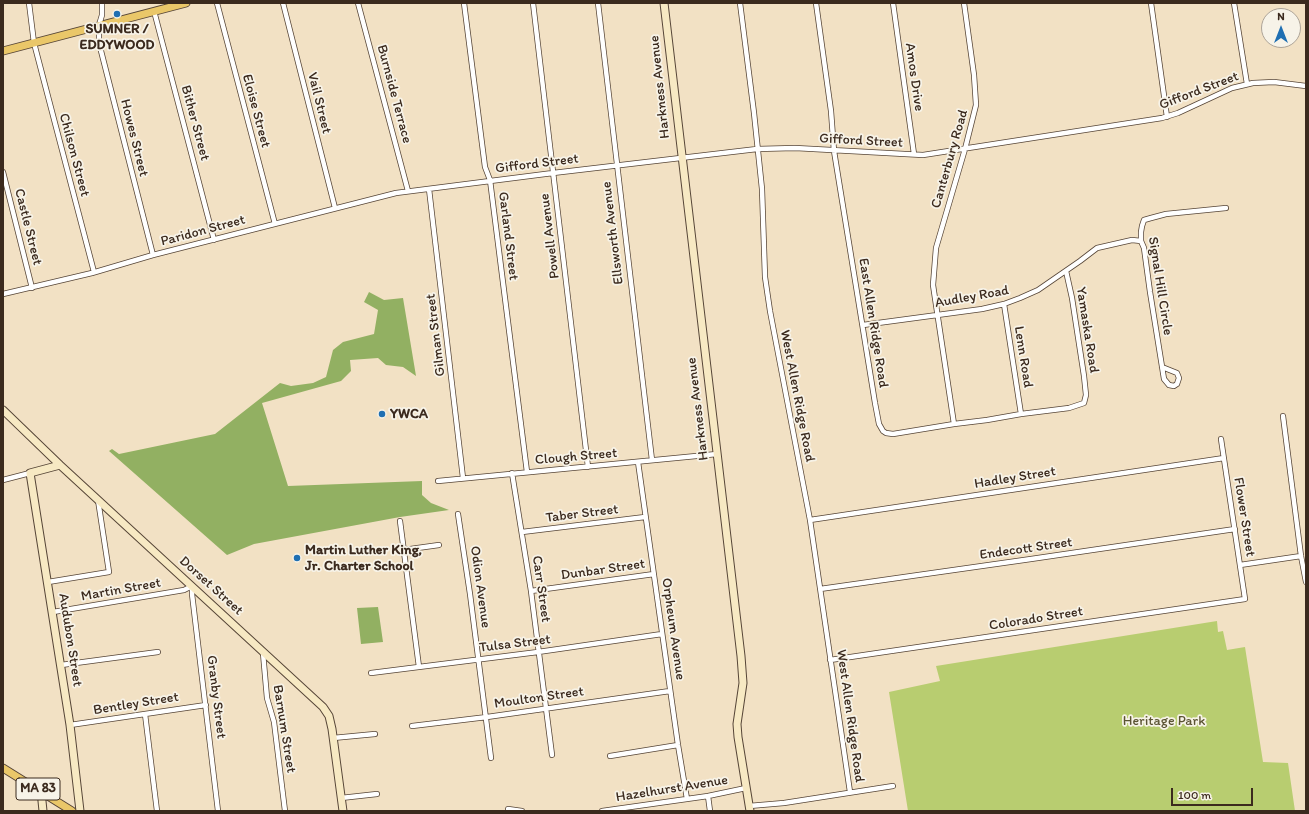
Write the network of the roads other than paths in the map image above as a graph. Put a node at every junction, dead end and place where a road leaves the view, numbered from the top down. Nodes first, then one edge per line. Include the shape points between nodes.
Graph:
1 (29, 3) edge
2 (102, 3) edge
3 (186, 3) edge
4 (217, 3) edge
5 (283, 3) edge
6 (358, 3) edge
7 (464, 3) edge
8 (533, 3) edge
9 (598, 3) edge
10 (664, 3) edge
11 (740, 3) edge
12 (816, 3) edge
13 (893, 3) edge
14 (964, 3) edge
15 (1151, 3) edge
16 (1234, 3) edge
17 (177, 4) edge
18 (154, 11) junction
19 (99, 25) junction
20 (34, 43) junction
21 (3, 51) edge
22 (1247, 84) junction
23 (1306, 86) edge
24 (1167, 117) junction
25 (966, 148) junction
26 (757, 149) junction
27 (834, 151) junction
28 (914, 154) junction
29 (682, 158) junction
30 (617, 166) junction
31 (3, 172) edge
32 (553, 172) junction
33 (490, 180) junction
34 (429, 189) junction
35 (408, 191) junction
36 (335, 208) junction
37 (1226, 208) dead end
38 (275, 224) junction
39 (214, 240) junction
40 (1141, 241) junction
41 (153, 255) junction
42 (1066, 271) junction
43 (94, 272) junction
44 (32, 288) junction
45 (3, 294) edge
46 (1004, 304) junction
47 (938, 314) junction
48 (863, 325) junction
49 (1162, 367) junction
50 (1086, 393) joint
51 (4, 413) edge
52 (1021, 414) junction
53 (1283, 416) dead end
54 (954, 424) junction
55 (1221, 439) dead end
56 (717, 454) junction
57 (1224, 458) junction
58 (652, 460) junction
59 (638, 462) junction
60 (60, 465) junction
61 (588, 467) junction
62 (527, 472) junction
63 (30, 473) junction
64 (512, 474) junction
65 (463, 478) junction
66 (3, 480) edge
67 (438, 481) dead end
68 (98, 499) junction
69 (458, 514) dead end
70 (645, 517) junction
71 (810, 520) junction
72 (400, 521) dead end
73 (1235, 529) junction
74 (522, 532) junction
75 (439, 545) dead end
76 (404, 550) junction
77 (1301, 556) junction
78 (1240, 565) junction
79 (654, 574) junction
80 (48, 582) junction
81 (1306, 582) edge
82 (192, 586) junction
83 (820, 589) junction
84 (531, 591) junction
85 (1245, 599) joint
86 (53, 612) junction
87 (662, 634) junction
88 (263, 651) junction
89 (158, 652) dead end
90 (538, 652) junction
91 (478, 660) junction
92 (830, 660) junction
93 (61, 665) junction
94 (419, 667) junction
95 (371, 673) dead end
96 (670, 691) junction
97 (206, 705) junction
98 (546, 708) junction
99 (145, 714) junction
100 (487, 716) junction
101 (70, 725) junction
102 (412, 726) dead end
103 (375, 734) dead end
104 (333, 738) junction
105 (678, 745) junction
106 (552, 755) dead end
107 (610, 756) dead end
108 (492, 758) dead end
109 (3, 768) edge
110 (893, 786) dead end
111 (746, 788) junction
112 (41, 792) junction
113 (850, 792) junction
114 (377, 794) dead end
115 (708, 796) junction
116 (341, 798) junction
117 (687, 799) junction
118 (508, 808) dead end
119 (749, 809) edge
120 (43, 811) edge
121 (72, 811) edge
122 (80, 811) edge
123 (157, 811) edge
124 (218, 811) edge
125 (285, 811) edge
126 (343, 811) edge
127 (522, 811) edge
128 (602, 811) edge
129 (710, 811) edge

1 - 20 street, Chilson Street
2 - 19 street, Howes Street
3 - 17 main road
4 - 38 street, Eloise Street
5 - 36 street, Vail Street
6 - 35 street, Burnside Terrace
7 - 33 street, Garland Street via 485,167
8 - 32 street, Powell Avenue
9 - 30 street, Ellsworth Avenue
10 - 29 street, Harkness Avenue
11 - 26 street, West Allen Ridge Road
12 - 27 street, East Allen Ridge Road
13 - 28 street, Amos Drive
14 - 25 street, Canterbury Road via 976,99
15 - 24 street
16 - 22 street
17 - 18 main road
18 - 19 main road
18 - 39 street, Bither Street
19 - 20 main road
19 - 41 street, Howes Street via 98,43
20 - 21 main road
20 - 43 street, Chilson Street
22 - 23 street, Gifford Street via 1270,82
22 - 24 street, Gifford Street via 1232,88
24 - 25 street, Gifford Street
25 - 28 street, Gifford Street via 923,155
25 - 47 street, Canterbury Road via 936,248 933,285
26 - 27 street, Gifford Street
26 - 29 street, Gifford Street
26 - 71 street, West Allen Ridge Road via 762,189 765,278
27 - 28 street, Gifford Street
27 - 48 street, East Allen Ridge Road
29 - 30 street, Gifford Street
29 - 56 street, Harkness Avenue
30 - 32 street, Gifford Street
30 - 58 street, Ellsworth Avenue
31 - 44 street, Castle Street
32 - 33 street, Gifford Street
32 - 61 street, Powell Avenue
33 - 34 street, Gifford Street
33 - 62 street, Garland Street
34 - 35 street, Gifford Street
34 - 65 street, Gilman Street
35 - 36 street, Paridon Street
36 - 38 street, Paridon Street
37 - 40 street, Signal Hill Circle via 1166,214 1144,220 1140,232
38 - 39 street, Paridon Street
39 - 41 street, Paridon Street
40 - 42 street, Audley Road via 1132,240 1097,248
40 - 49 street, Signal Hill Circle
41 - 43 street, Paridon Street
42 - 46 street, Audley Road via 1038,290
42 - 50 street, Yamaska Road
43 - 44 street, Paridon Street
44 - 45 street, Paridon Street
46 - 47 street, Audley Road
46 - 52 street, Lenn Road
47 - 48 street, Audley Road
47 - 54 street, Canterbury Road
48 - 54 street, East Allen Ridge Road via 882,431 893,434
49 - 49 street, Signal Hill Circle via 1165,381 1169,385 1176,385 1179,381 1177,373
50 - 52 street, East Allen Ridge Road via 1085,402 1078,406
51 - 60 street, Dorset Street
52 - 54 street, East Allen Ridge Road
53 - 77 street
55 - 57 street, Flower Street
56 - 58 street, Clough Street
56 - 111 street, Harkness Avenue via 741,656 743,683 737,724
57 - 71 street, Hadley Street
57 - 73 street, Flower Street
58 - 59 street, Clough Street
59 - 61 street, Clough Street
59 - 70 street, Orpheum Avenue
60 - 63 street
60 - 68 street, Dorset Street
61 - 62 street, Clough Street
62 - 64 street, Clough Street
63 - 66 street
63 - 80 street, Audubon Street
64 - 65 street, Clough Street
64 - 74 street, Carr Street
65 - 67 street, Clough Street
68 - 80 street via 108,572
68 - 82 street, Dorset Street
69 - 91 street, Odion Avenue
70 - 74 street, Taber Street
70 - 79 street, Orpheum Avenue
71 - 83 street, West Allen Ridge Road
72 - 76 street
73 - 78 street, Flower Street
73 - 83 street, Endecott Street
74 - 84 street, Carr Street
75 - 76 street
76 - 94 street
77 - 78 street
77 - 81 street
78 - 85 street, Flower Street
79 - 84 street, Dunbar Street
79 - 87 street, Orpheum Avenue
80 - 86 street, Audubon Street
82 - 86 street, Martin Street via 184,590
82 - 88 street, Dorset Street
82 - 97 street, Granby Street
83 - 92 street, West Allen Ridge Road
84 - 90 street, Carr Street
85 - 92 street, Colorado Street
86 - 93 street, Audubon Street
87 - 90 street, Tulsa Street
87 - 96 street, Orpheum Avenue
88 - 104 street, Dorset Street via 323,707 330,718
88 - 125 street, Barnum Street via 267,698 274,722
89 - 93 street
90 - 91 street, Tulsa Street
90 - 98 street, Carr Street
91 - 94 street, Tulsa Street
91 - 100 street, Odion Avenue
92 - 113 street, West Allen Ridge Road
93 - 101 street, Audubon Street
94 - 95 street, Tulsa Street
96 - 98 street, Moulton Street
96 - 105 street, Orpheum Avenue
97 - 99 street, Bentley Street
97 - 124 street, Granby Street
98 - 100 street, Moulton Street
98 - 106 street, Carr Street
99 - 101 street, Bentley Street
99 - 123 street
100 - 102 street, Moulton Street
100 - 108 street, Odion Avenue
101 - 122 street, Audubon Street
103 - 104 street
104 - 116 street, Dorset Street
105 - 107 street
105 - 117 street, Orpheum Avenue
109 - 112 main road, MA 83
110 - 113 street
111 - 115 street, Hazelhurst Avenue
111 - 119 street, Harkness Avenue
112 - 120 street
112 - 121 main road, MA 83
113 - 119 street
114 - 116 street
115 - 117 street, Hazelhurst Avenue
115 - 129 street
116 - 126 street, Dorset Street
117 - 128 street, Hazelhurst Avenue
118 - 127 street

